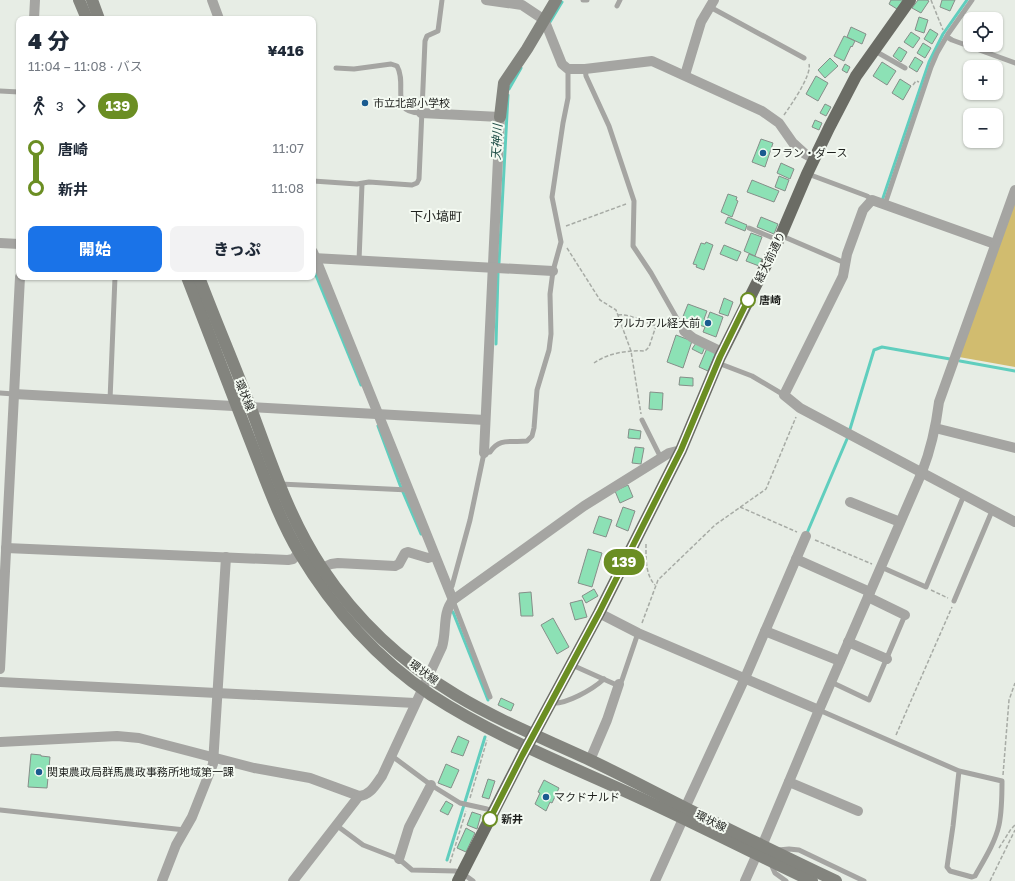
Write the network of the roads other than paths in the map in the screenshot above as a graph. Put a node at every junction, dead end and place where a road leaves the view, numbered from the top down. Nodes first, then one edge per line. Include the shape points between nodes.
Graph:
1 (35, 0) edge
2 (80, 0) edge
3 (92, 0) edge
4 (212, 0) edge
5 (442, 0) edge
6 (486, 0) edge
7 (556, 0) edge
8 (583, 0) edge
9 (587, 0) edge
10 (620, 0) edge
11 (910, 0) edge
12 (972, 0) edge
13 (507, 1) edge
14 (712, 4) edge
15 (617, 6) dead end
16 (34, 16) edge
17 (86, 16) edge
18 (98, 16) edge
19 (218, 16) edge
20 (544, 22) junction
21 (947, 37) junction
22 (875, 51) junction
23 (804, 58) road end
24 (1015, 63) edge
25 (336, 68) dead end
26 (585, 68) junction
27 (905, 68) dead end
28 (568, 69) junction
29 (685, 75) junction
30 (0, 91) edge
31 (16, 92) edge
32 (421, 113) junction
33 (500, 117) junction
34 (814, 159) junction
35 (807, 174) junction
36 (316, 181) edge
37 (362, 184) junction
38 (1015, 190) edge
39 (872, 200) junction
40 (885, 204) junction
41 (749, 228) dead end
42 (779, 238) junction
43 (0, 243) edge
44 (16, 244) edge
45 (995, 244) junction
46 (316, 256) edge
47 (359, 260) junction
48 (316, 261) edge
49 (845, 263) junction
50 (493, 268) junction
51 (553, 271) junction
52 (20, 280) edge
53 (115, 280) edge
54 (188, 280) edge
55 (200, 280) edge
56 (684, 330) joint
57 (720, 357) junction
58 (0, 393) edge
59 (14, 394) junction
60 (784, 395) junction
61 (110, 400) junction
62 (237, 406) junction
63 (250, 406) junction
64 (378, 413) junction
65 (486, 420) junction
66 (642, 420) road end
67 (935, 428) junction
68 (1015, 448) edge
69 (681, 450) junction
70 (484, 453) junction
71 (661, 458) junction
72 (922, 472) junction
73 (279, 484) junction
74 (409, 490) junction
75 (964, 495) junction
76 (850, 502) dead end
77 (992, 511) junction
78 (900, 522) junction
79 (1015, 522) edge
80 (806, 536) dead end
81 (6, 548) junction
82 (300, 553) junction
83 (435, 556) junction
84 (226, 557) junction
85 (796, 559) junction
86 (880, 567) junction
87 (322, 568) junction
88 (448, 589) junction
89 (869, 594) junction
90 (453, 600) junction
91 (954, 601) road end
92 (599, 613) junction
93 (906, 615) joint
94 (765, 631) junction
95 (638, 633) junction
96 (848, 642) junction
97 (886, 659) junction
98 (840, 661) junction
99 (571, 665) junction
100 (0, 669) edge
101 (428, 677) junction
102 (745, 678) junction
103 (604, 679) junction
104 (0, 682) edge
105 (831, 682) junction
106 (619, 684) junction
107 (422, 689) junction
108 (217, 693) junction
109 (490, 697) dead end
110 (415, 703) junction
111 (550, 703) junction
112 (818, 710) junction
113 (534, 735) junction
114 (0, 742) edge
115 (527, 747) junction
116 (392, 756) junction
117 (214, 757) junction
118 (590, 760) junction
119 (958, 771) junction
120 (789, 782) junction
121 (431, 785) junction
122 (359, 796) junction
123 (0, 810) edge
124 (494, 811) junction
125 (858, 811) dead end
126 (684, 813) junction
127 (336, 825) junction
128 (185, 830) junction
129 (765, 853) junction
130 (399, 859) junction
131 (460, 877) edge
132 (162, 881) edge
133 (293, 881) edge
134 (473, 881) edge
135 (655, 881) edge
136 (745, 881) edge
137 (786, 881) edge
138 (812, 881) edge
139 (836, 881) edge
140 (864, 881) edge

1 - 16 street
2 - 17 street
3 - 18 street
4 - 19 street
5 - 32 lane via 438,31 427,36 425,41
6 - 13 street
7 - 20 street
8 - 9 lane
10 - 15 lane
11 - 22 main road, 経大前通り
12 - 21 lane
13 - 20 street via 522,5
14 - 23 lane
14 - 29 street via 701,22
20 - 28 street via 562,64
20 - 33 street via 504,83
21 - 24 lane
21 - 40 lane via 931,67
22 - 27 lane
22 - 34 main road, 経大前通り via 856,76
25 - 32 lane via 354,69 390,64 398,66 401,73 404,110
26 - 28 street
26 - 29 street via 652,61
26 - 56 lane via 586,76 609,126 634,201 633,246
28 - 51 lane via 568,98 552,197 561,242
29 - 34 street via 762,111 779,123 793,143
30 - 31 lane
32 - 33 street
32 - 37 lane via 417,183
33 - 50 street
34 - 35 main road, 経大前通り
35 - 39 lane
35 - 42 main road, 経大前通り
36 - 37 lane
37 - 47 lane
38 - 45 street
39 - 40 street
39 - 49 street via 864,210
40 - 45 street
41 - 42 lane
42 - 49 lane
42 - 57 main road, 経大前通り
43 - 44 street
45 - 67 street via 939,402
46 - 47 street
47 - 50 street
48 - 64 street
49 - 60 street via 843,276
50 - 51 street
50 - 65 street
51 - 70 lane via 549,350 537,390 536,419 532,436 527,442 502,442 490,452
52 - 59 street
53 - 61 lane
54 - 62 street, 環状線
55 - 63 street, 環状線
56 - 57 street
57 - 60 lane
57 - 69 main road, 経大前通り
58 - 59 lane
59 - 61 street
59 - 81 street
60 - 72 street via 800,408
61 - 62 street
62 - 63 street
62 - 82 street, 環状線 via 267,484
63 - 64 street
63 - 73 street, 環状線
64 - 65 street
64 - 74 street
65 - 70 street
66 - 71 lane
67 - 68 street
67 - 72 street
69 - 71 street
69 - 92 main road, 経大前通り
70 - 88 lane via 470,520 452,586
71 - 90 street via 584,506
72 - 75 street
72 - 78 street
73 - 74 lane
73 - 87 street, 環状線 via 297,524
74 - 83 street
75 - 77 street
75 - 86 lane via 926,587
76 - 78 street
77 - 79 street
77 - 91 lane
78 - 86 street
80 - 85 street
81 - 84 street
81 - 100 street
82 - 84 street via 288,560
82 - 107 street, 環状線 via 334,604 357,630 387,661
83 - 87 street via 428,558 408,552 396,566 338,563
83 - 88 street
84 - 108 street
85 - 89 street
85 - 94 street
86 - 89 street
87 - 101 street, 環状線 via 346,600 376,632
88 - 90 street
89 - 93 street
89 - 96 street
90 - 101 street via 446,612 442,647
90 - 109 lane
92 - 95 street
92 - 99 main road, 経大前通り
93 - 97 lane
94 - 98 street
94 - 102 street
95 - 102 street
95 - 106 lane
96 - 97 street
96 - 98 street
97 - 105 lane via 869,700
98 - 105 street
99 - 103 lane
99 - 111 main road, 経大前通り
101 - 107 street
101 - 113 street, 環状線 via 472,704
102 - 112 street
102 - 126 street
103 - 106 lane
103 - 111 lane via 568,701
104 - 108 street
105 - 112 street
106 - 118 street
107 - 110 street
107 - 115 street, 環状線 via 472,719
108 - 110 street
108 - 117 street
110 - 116 street
111 - 113 main road, 経大前通り
112 - 119 lane
112 - 120 street
113 - 115 main road, 経大前通り
113 - 118 street, 環状線
114 - 117 street via 117,736
115 - 124 main road, 経大前通り
115 - 126 street, 環状線 via 641,799
116 - 121 lane
116 - 122 street via 373,788 366,795
117 - 122 street via 254,768 310,778
117 - 128 street
118 - 126 street, 環状線
119 - 119 lane via 1002,781 999,826 987,854 972,877 950,871 946,867
120 - 125 street
120 - 129 street
121 - 124 lane via 460,804
121 - 130 street via 408,827
122 - 127 street
123 - 128 lane
124 - 131 main road, 経大前通り
126 - 129 street, 環状線
126 - 135 street
127 - 130 lane via 363,845
127 - 133 street
128 - 132 street via 176,845
129 - 136 street
129 - 137 lane via 776,873
129 - 138 street, 環状線
129 - 139 street, 環状線
129 - 140 lane via 789,848 798,850
130 - 131 lane via 412,870 455,871
131 - 134 lane

